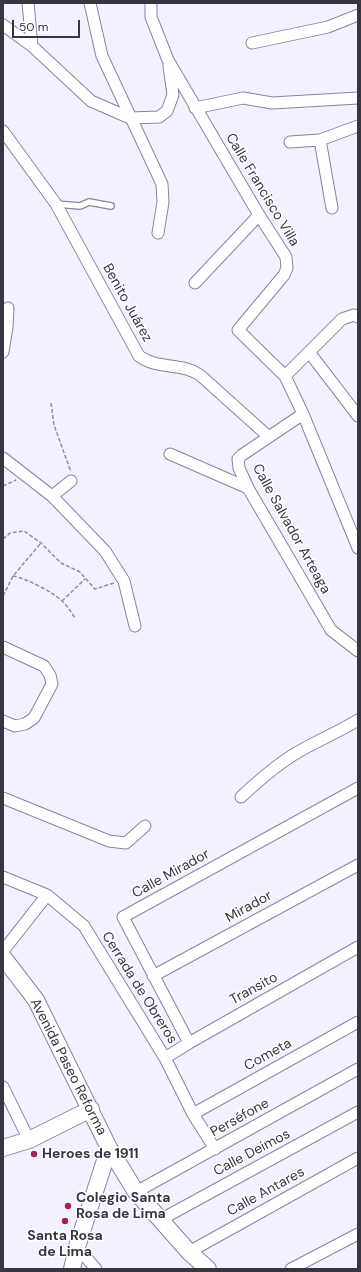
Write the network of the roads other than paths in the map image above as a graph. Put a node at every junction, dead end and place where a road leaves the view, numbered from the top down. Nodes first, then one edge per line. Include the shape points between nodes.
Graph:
1 (28, 3) edge
2 (90, 3) edge
3 (151, 3) edge
4 (358, 15) edge
5 (3, 25) edge
6 (252, 43) dead end
7 (32, 46) junction
8 (168, 60) junction
9 (358, 98) edge
10 (195, 108) junction
11 (130, 118) junction
12 (358, 126) edge
13 (5, 138) edge
14 (320, 140) junction
15 (290, 142) dead end
16 (56, 204) junction
17 (111, 206) dead end
18 (332, 208) dead end
19 (259, 215) junction
20 (158, 233) dead end
21 (195, 283) dead end
22 (8, 308) dead end
23 (358, 317) edge
24 (3, 352) edge
25 (309, 352) junction
26 (285, 376) junction
27 (303, 414) junction
28 (358, 416) edge
29 (269, 437) junction
30 (170, 454) dead end
31 (3, 458) edge
32 (71, 481) road end
33 (248, 488) junction
34 (52, 496) junction
35 (358, 548) edge
36 (135, 626) dead end
37 (3, 647) edge
38 (358, 651) edge
39 (358, 720) edge
40 (3, 721) edge
41 (358, 788) edge
42 (241, 797) dead end
43 (3, 798) edge
44 (145, 826) dead end
45 (358, 865) edge
46 (3, 877) edge
47 (47, 895) junction
48 (358, 947) edge
49 (3, 951) edge
50 (3, 957) edge
51 (153, 976) junction
52 (358, 1022) edge
53 (189, 1042) junction
54 (165, 1058) junction
55 (358, 1069) edge
56 (3, 1087) edge
57 (91, 1109) junction
58 (358, 1112) edge
59 (193, 1114) junction
60 (29, 1140) junction
61 (3, 1148) edge
62 (109, 1148) junction
63 (215, 1149) junction
64 (358, 1158) edge
65 (136, 1192) junction
66 (160, 1220) junction
67 (358, 1234) edge
68 (77, 1247) junction
69 (189, 1252) junction
70 (72, 1269) edge
71 (96, 1269) edge
72 (208, 1269) edge
73 (291, 1269) edge

1 - 7 street
2 - 11 street via 102,56
3 - 8 street via 151,17
4 - 6 street via 328,27
5 - 7 street
7 - 11 street via 91,101
8 - 10 street, Calle Francisco Villa
8 - 11 street via 173,96 168,111 159,117
9 - 10 street via 272,102 243,98
10 - 19 street, Calle Francisco Villa
11 - 20 street via 162,184 163,202
12 - 14 street
13 - 16 street, Benito Juárez
14 - 15 street
14 - 18 street
16 - 17 lane via 80,206 89,202
16 - 29 street, Benito Juárez via 139,356 148,363 190,369 200,375
19 - 21 street
19 - 26 street, Calle Francisco Villa via 286,257 287,268 238,330
22 - 24 street
23 - 25 street via 354,315 342,319
25 - 26 street
25 - 28 street
26 - 27 street
27 - 29 street, Calle Salvador Arteaga
27 - 35 street
29 - 33 street, Calle Salvador Arteaga via 242,454 238,460
30 - 33 street
31 - 34 street
32 - 34 street
33 - 38 street, Calle Salvador Arteaga via 331,630
34 - 36 street via 105,551 123,579
37 - 40 street via 44,666 52,684 34,718 15,726
39 - 42 street via 338,733 294,754
41 - 51 street, Calle Mirador via 123,917
43 - 44 street via 110,841 126,842
45 - 51 street, Mirador
46 - 47 street, Cerrada de Obreros
47 - 49 street
47 - 54 street, Cerrada de Obreros via 84,926
48 - 53 street, Transito
50 - 57 main road, Avenida Paseo Reforma via 36,1000
51 - 53 street, Calle Mirador
52 - 59 street, Cometa
53 - 54 street, Transito
54 - 59 street, Cerrada de Obreros
55 - 63 street, Perséfone
56 - 60 street
57 - 60 main road
57 - 62 main road, Avenida Paseo Reforma
58 - 66 street, Calle Deimos
59 - 63 street, Cerrada de Obreros
60 - 61 main road
62 - 65 main road, Avenida Paseo Reforma
62 - 68 main road
63 - 65 street, Perséfone
64 - 69 street, Calle Antares
65 - 66 main road, Avenida Paseo Reforma
66 - 69 main road, Avenida Paseo Reforma
67 - 73 street
68 - 70 main road
68 - 71 street
69 - 72 main road, Avenida Paseo Reforma

